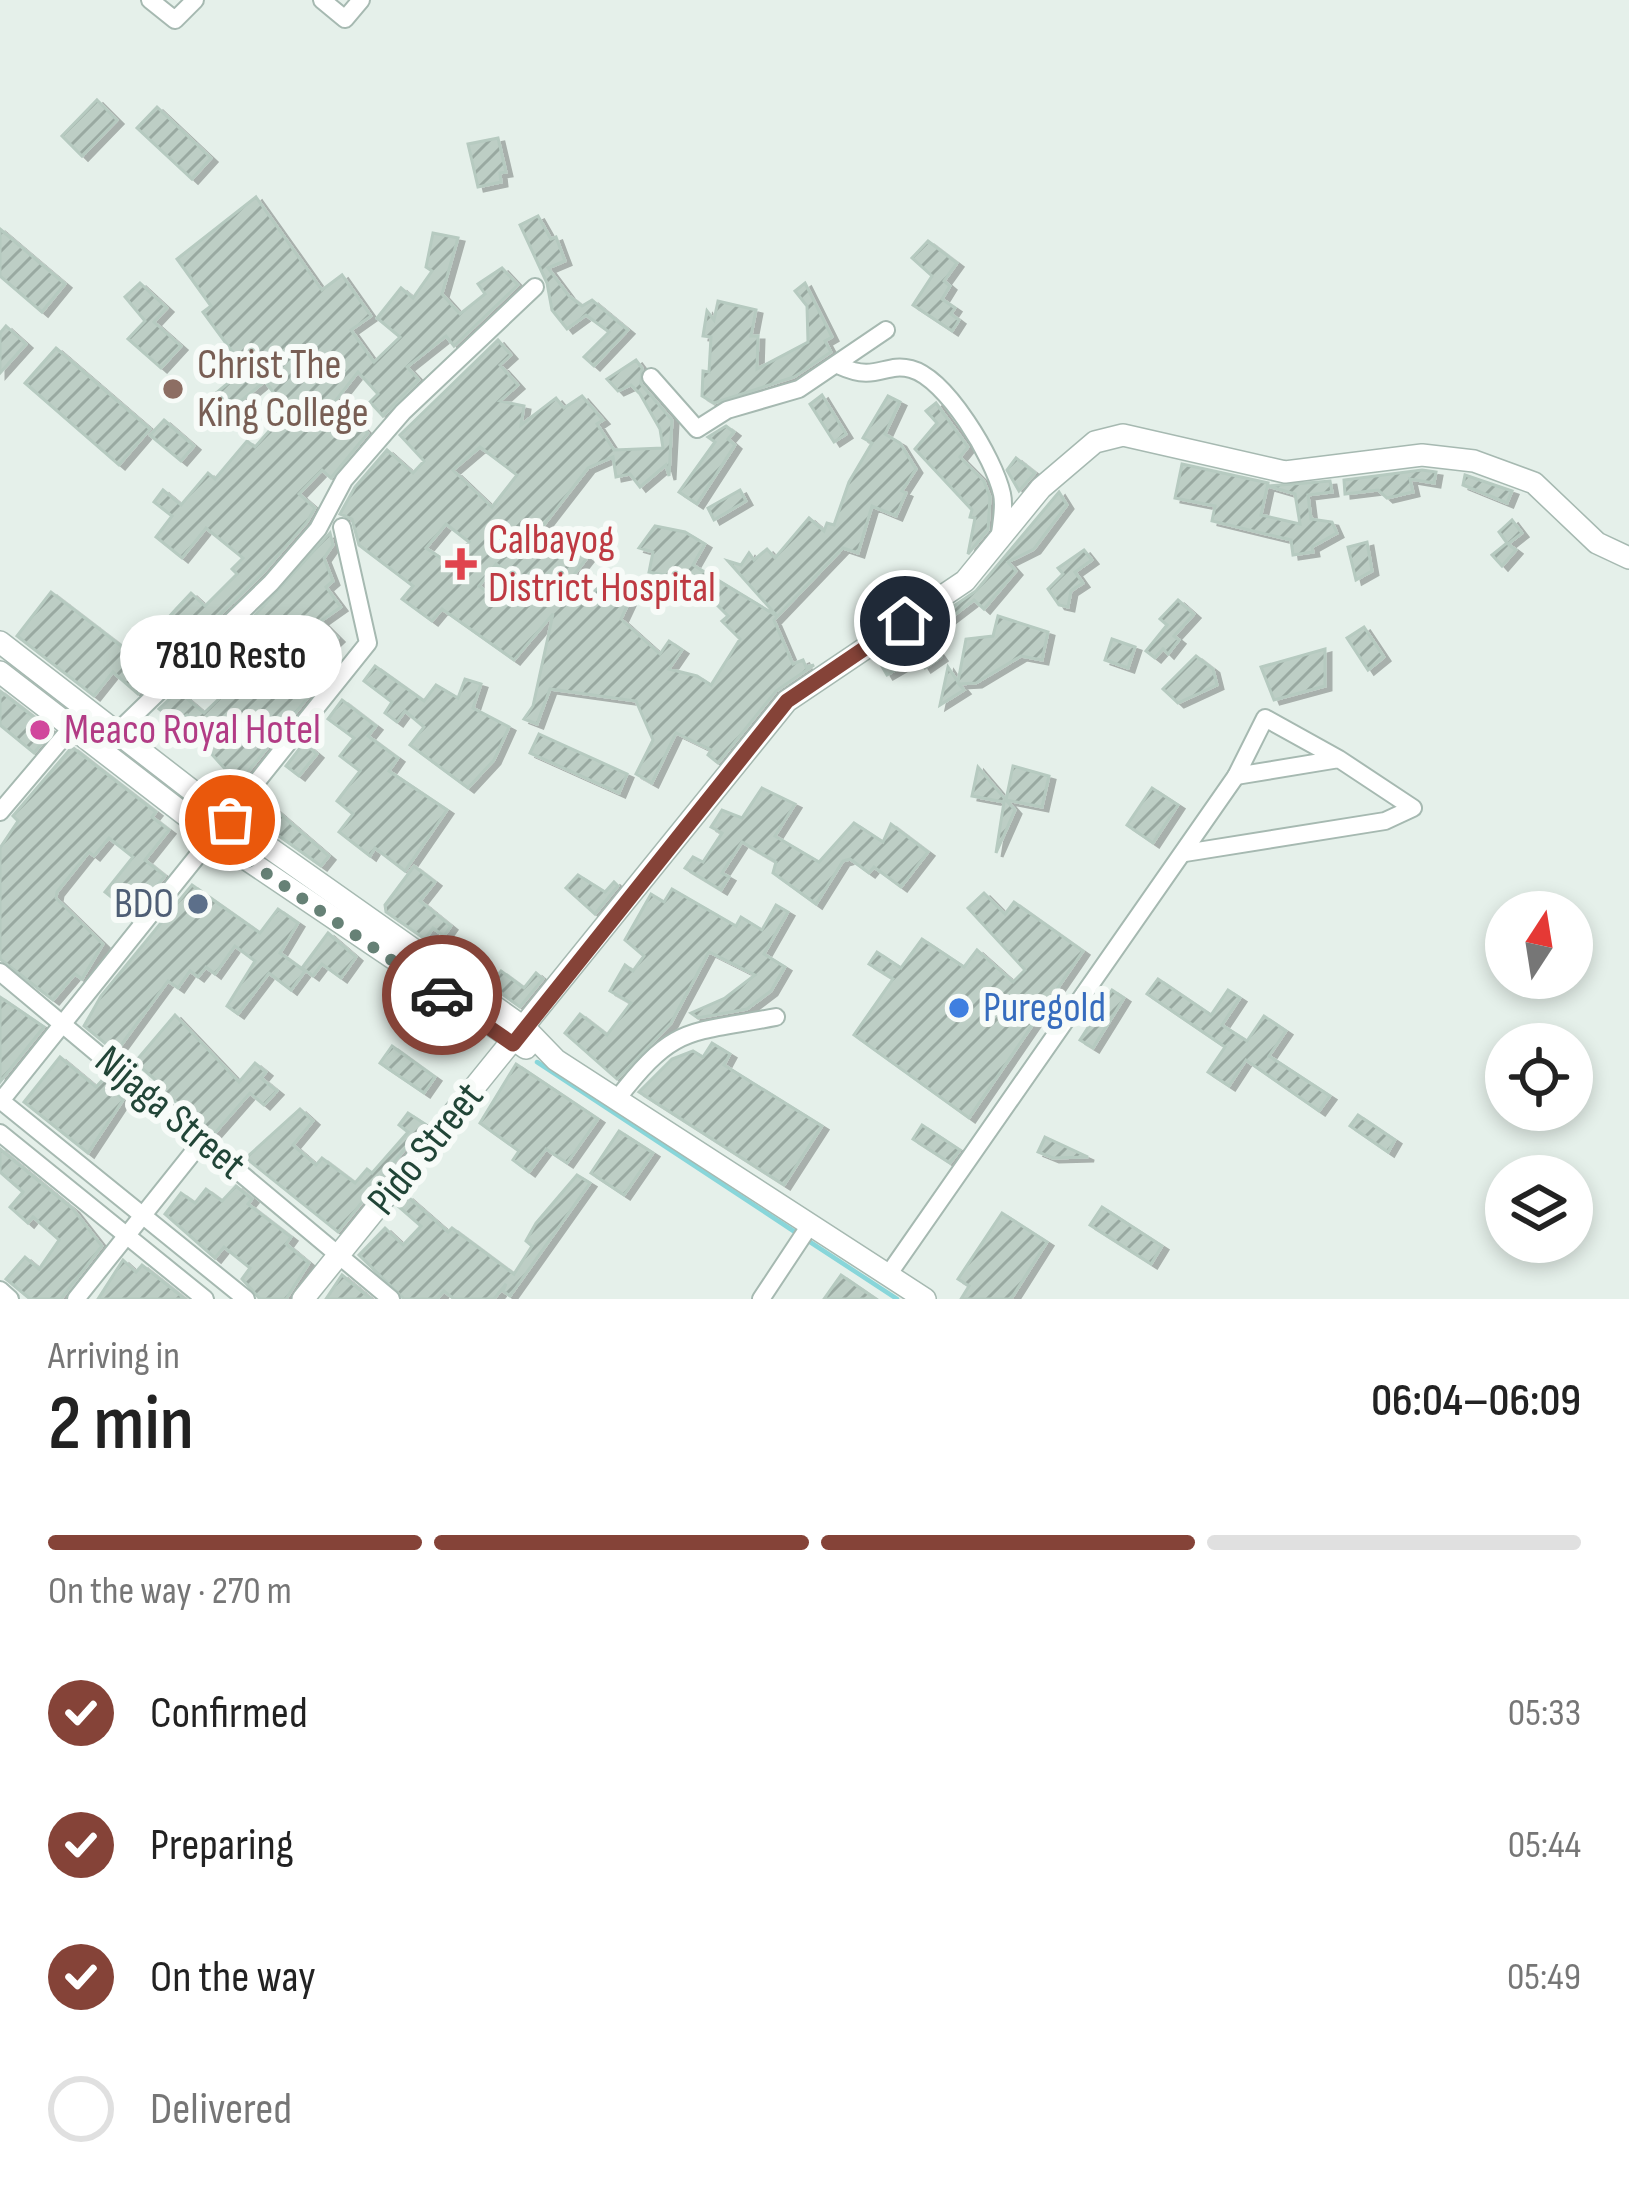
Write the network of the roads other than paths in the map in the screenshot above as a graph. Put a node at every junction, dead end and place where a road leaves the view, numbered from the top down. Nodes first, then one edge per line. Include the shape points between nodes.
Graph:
1 (150, 0) edge
2 (195, 0) edge
3 (322, 0) edge
4 (361, 0) edge
5 (536, 287) dead end
6 (886, 330) dead end
7 (840, 366) junction
8 (651, 377) dead end
9 (342, 527) dead end
10 (999, 544) junction
11 (1629, 558) edge
12 (0, 642) edge
13 (0, 672) edge
14 (93, 731) junction
15 (1339, 759) junction
16 (1236, 776) junction
17 (0, 812) edge
18 (223, 829) junction
19 (1184, 853) junction
20 (0, 972) edge
21 (776, 1017) dead end
22 (63, 1023) junction
23 (519, 1036) junction
24 (617, 1099) junction
25 (0, 1101) edge
26 (0, 1133) edge
27 (203, 1140) junction
28 (141, 1218) junction
29 (810, 1225) junction
30 (127, 1237) junction
31 (339, 1256) junction
32 (888, 1275) junction
33 (0, 1290) edge
34 (10, 1299) edge
35 (76, 1299) edge
36 (205, 1299) edge
37 (246, 1299) edge
38 (304, 1299) edge
39 (391, 1299) edge
40 (761, 1299) edge
41 (925, 1299) edge

1 - 2 street via 175,20
3 - 4 street via 345,19
5 - 14 street via 403,412 271,583
6 - 7 street
7 - 8 street via 697,429
7 - 10 street via 872,376 905,367 927,374 968,422 1003,496
9 - 18 street via 368,643
10 - 11 street, Pido Street via 1071,458 1123,435 1286,472 1422,455 1474,461 1534,483 1597,543
10 - 23 street, Pido Street via 965,581 787,701
12 - 14 street
13 - 14 street
14 - 17 street
14 - 18 street
15 - 16 street
15 - 16 street via 1265,718
15 - 19 street via 1413,808 1384,821
16 - 19 street
18 - 22 street
18 - 23 street
19 - 32 street
20 - 22 street, Nijaga Street
21 - 24 street via 656,1048
22 - 25 street
22 - 27 street, Nijaga Street
23 - 24 street
23 - 31 street, Pido Street
24 - 29 street
25 - 28 street
26 - 30 street
27 - 28 street
27 - 31 street, Nijaga Street
28 - 30 street
28 - 37 street
29 - 32 street
29 - 40 street
30 - 35 street
30 - 36 street
31 - 38 street, Pido Street
31 - 39 street, Nijaga Street
32 - 41 street
33 - 34 street

